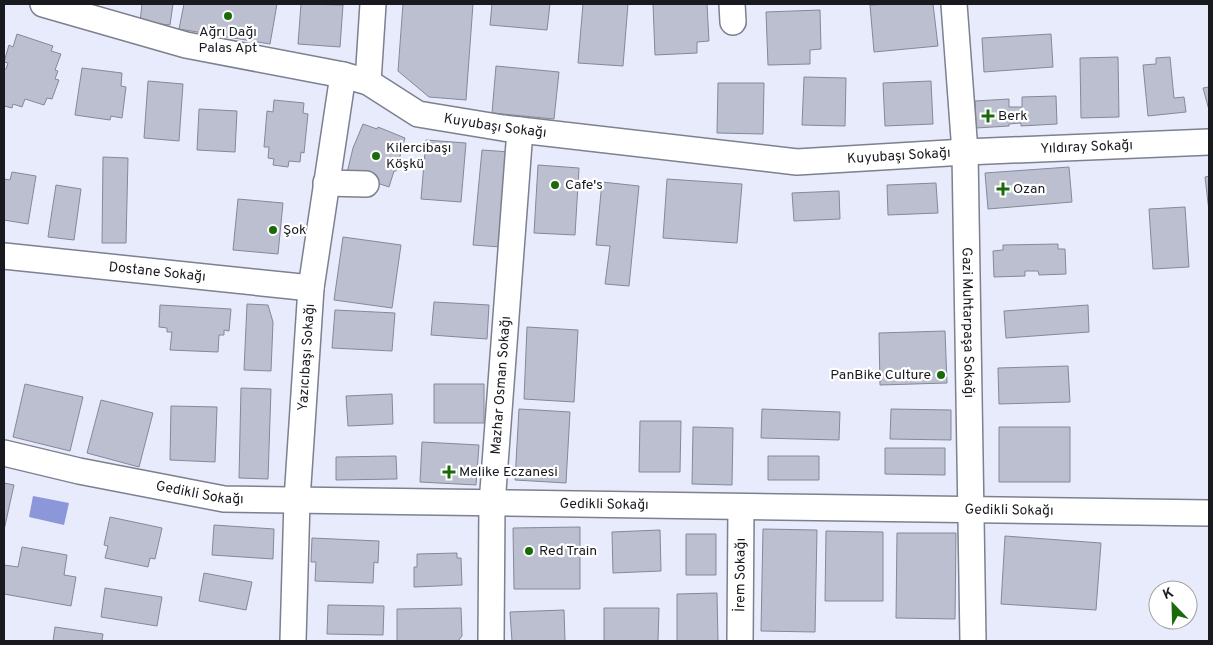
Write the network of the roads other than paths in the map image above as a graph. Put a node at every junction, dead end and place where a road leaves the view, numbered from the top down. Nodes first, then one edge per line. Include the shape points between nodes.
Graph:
1 (43, 4) edge
2 (373, 4) edge
3 (954, 4) edge
4 (343, 75) junction
5 (368, 82) junction
6 (520, 130) junction
7 (1209, 142) edge
8 (964, 152) junction
9 (326, 183) junction
10 (366, 184) dead end
11 (4, 256) edge
12 (311, 288) junction
13 (4, 454) edge
14 (296, 500) junction
15 (492, 504) junction
16 (741, 507) junction
17 (972, 509) junction
18 (1209, 514) edge
19 (293, 641) edge
20 (491, 641) edge
21 (740, 641) edge
22 (973, 641) edge

1 - 4 street, Kuyubaşı Sokağı via 186,45
2 - 5 street
3 - 8 street, Gazi Muhtarpaşa Sokağı
4 - 5 street, Kuyubaşı Sokağı
4 - 9 street, Yazıcıbaşı Sokağı
5 - 6 street, Kuyubaşı Sokağı via 418,114
6 - 8 street, Kuyubaşı Sokağı via 797,162
6 - 15 street, Mazhar Osman Sokağı
7 - 8 street, Yıldıray Sokağı
8 - 17 street, Gazi Muhtarpaşa Sokağı
9 - 10 street
9 - 12 street, Yazıcıbaşı Sokağı
11 - 12 street, Dostane Sokağı
12 - 14 street, Yazıcıbaşı Sokağı
13 - 14 street, Gedikli Sokağı via 224,499
14 - 15 street, Gedikli Sokağı
14 - 19 street, Yazıcıbaşı Sokağı
15 - 16 street, Gedikli Sokağı
15 - 20 street, Mazhar Osman Sokağı
16 - 17 street, Gedikli Sokağı
16 - 21 street, İrem Sokağı
17 - 18 street, Gedikli Sokağı
17 - 22 street, Gazi Muhtarpaşa Sokağı

